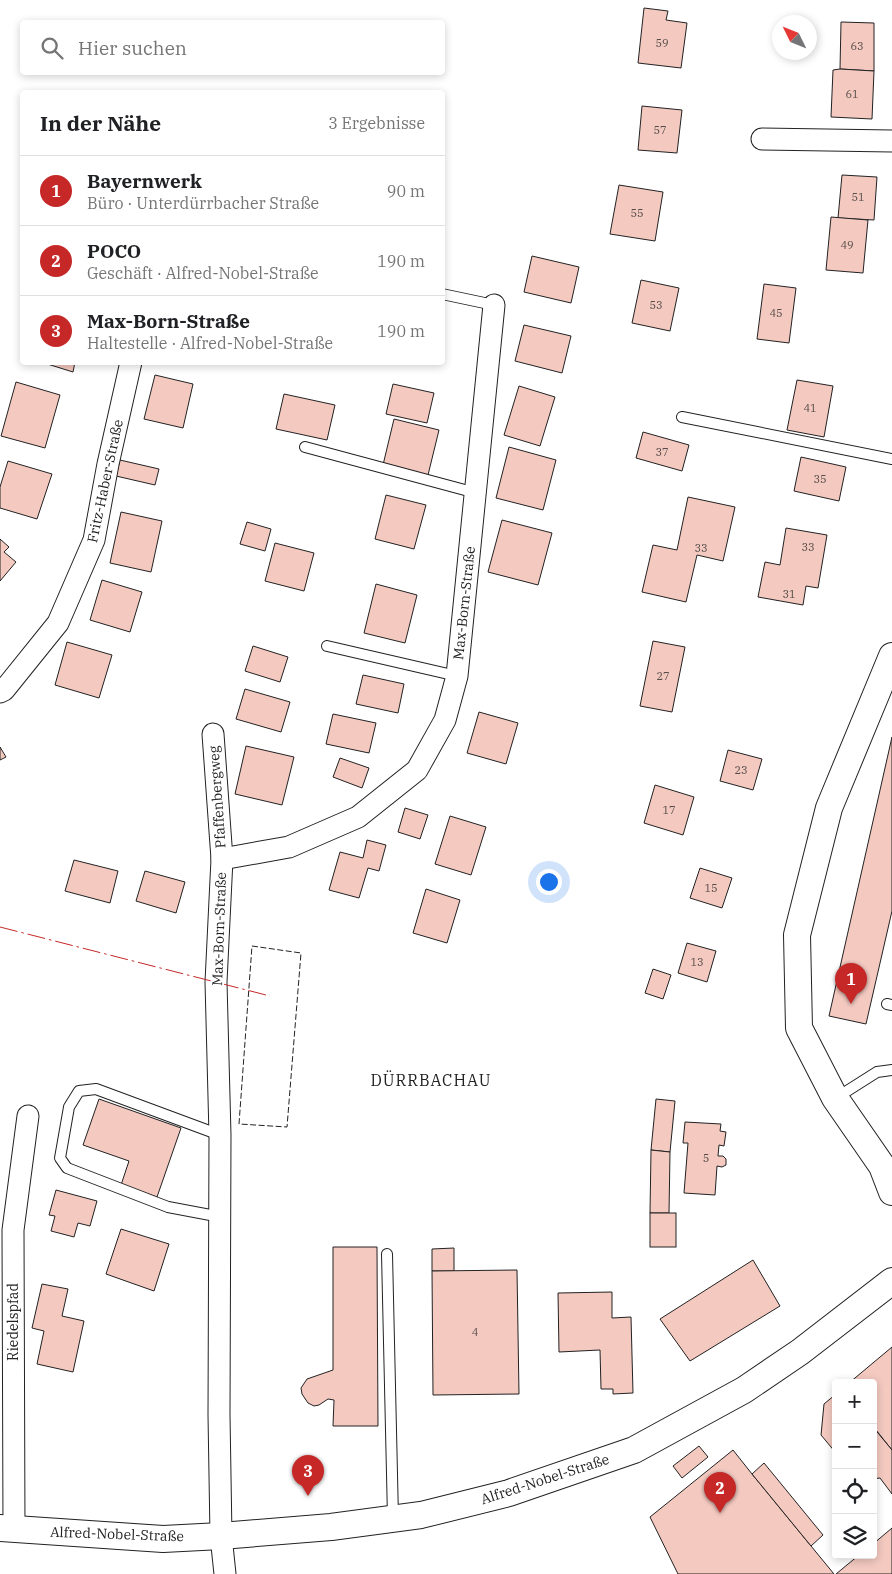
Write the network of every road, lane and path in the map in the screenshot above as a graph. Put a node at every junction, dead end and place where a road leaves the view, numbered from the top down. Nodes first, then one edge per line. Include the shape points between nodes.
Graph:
1 (762, 139) dead end
2 (892, 141) edge
3 (445, 295) edge
4 (494, 305) joint
5 (130, 365) edge
6 (682, 417) dead end
7 (305, 447) dead end
8 (892, 458) edge
9 (476, 493) junction
10 (327, 646) dead end
11 (892, 656) edge
12 (457, 676) junction
13 (0, 692) edge
14 (213, 734) dead end
15 (222, 859) junction
16 (892, 1070) edge
17 (835, 1098) junction
18 (28, 1116) dead end
19 (220, 1135) junction
20 (887, 1169) edge
21 (892, 1192) edge
22 (221, 1217) junction
23 (388, 1254) dead end
24 (892, 1282) edge
25 (393, 1519) junction
26 (7, 1529) edge
27 (221, 1536) junction
28 (225, 1574) edge

1 - 2 street
3 - 4 lane
4 - 9 street, Max-Born-Straße
5 - 13 street, Fritz-Haber-Straße via 94,540 58,623
6 - 8 lane
7 - 9 lane
9 - 12 street, Max-Born-Straße
10 - 12 lane
11 - 17 street via 829,808 797,935 799,1028
12 - 15 street, Max-Born-Straße via 445,720 417,770 358,817 288,847
14 - 15 street, Pfaffenbergweg
15 - 19 street, Max-Born-Straße via 216,982
16 - 17 lane via 877,1072
17 - 20 street
18 - 26 street, Riedelspfad via 13,1230
19 - 22 street, Max-Born-Straße
19 - 22 lane via 96,1089 79,1091 69,1107 60,1158 67,1168 168,1207
20 - 21 street
22 - 27 street, Max-Born-Straße
23 - 25 lane
24 - 25 street, Alfred-Nobel-Straße via 744,1390 634,1450 509,1493
25 - 27 street, Alfred-Nobel-Straße
26 - 27 street, Alfred-Nobel-Straße via 162,1539
27 - 28 street, Max-Born-Straße

